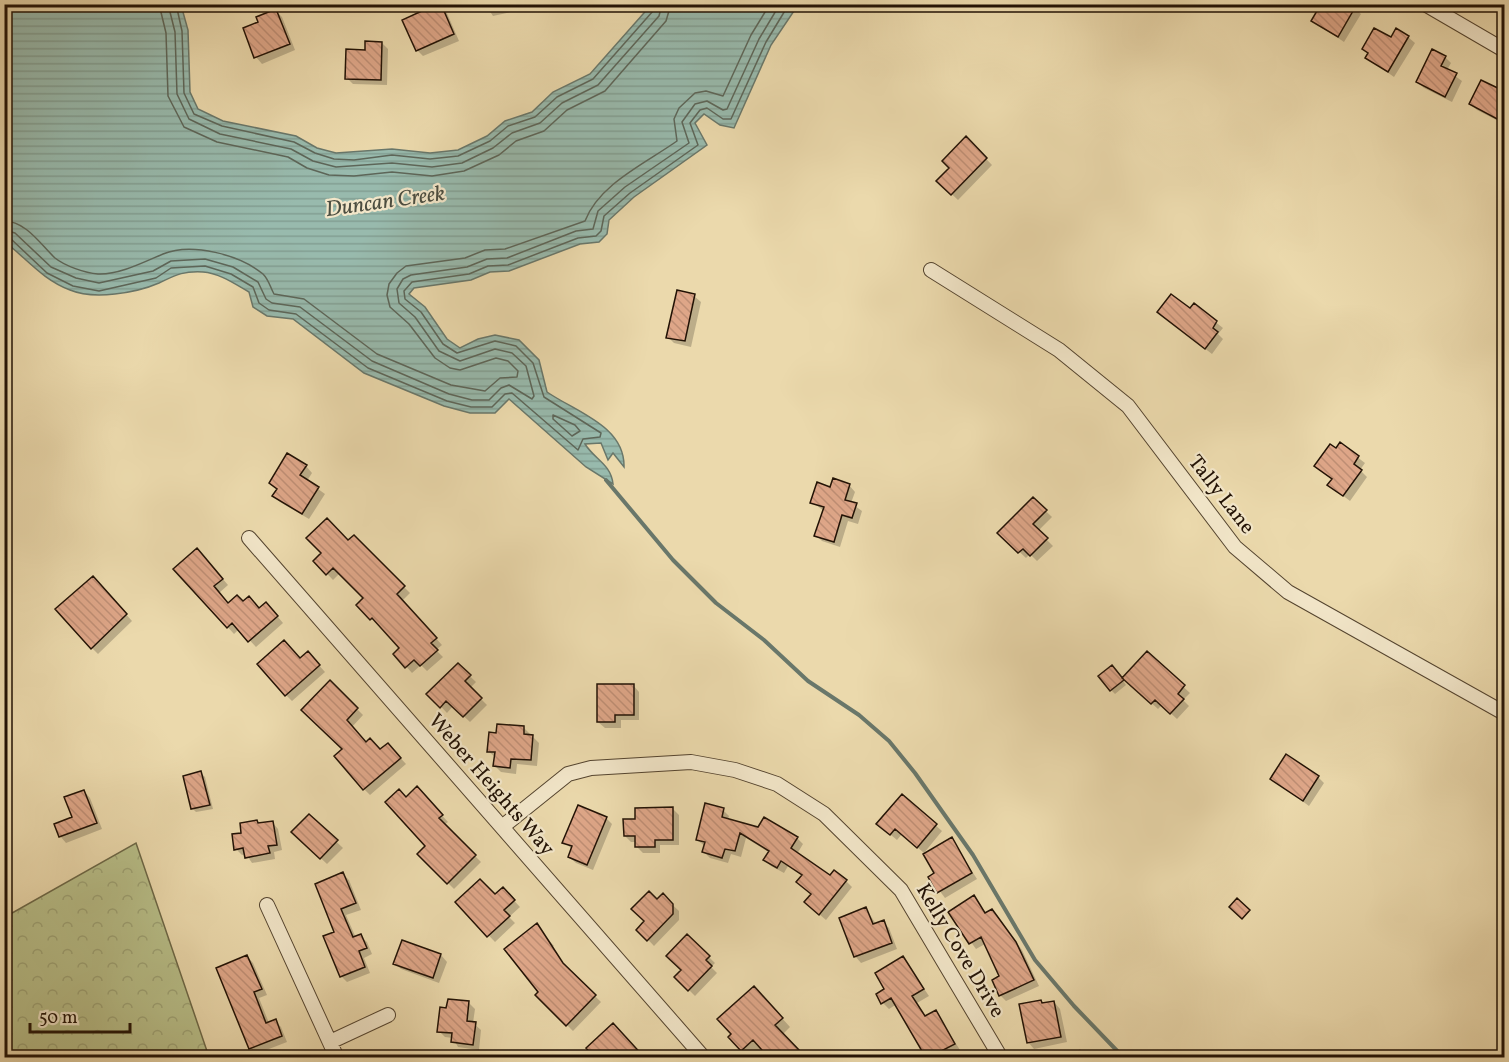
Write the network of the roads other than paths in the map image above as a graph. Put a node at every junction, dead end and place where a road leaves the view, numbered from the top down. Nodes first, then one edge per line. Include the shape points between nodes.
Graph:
1 (1425, 4) edge
2 (1504, 50) edge
3 (931, 270) dead end
4 (249, 538) dead end
5 (1504, 713) edge
6 (502, 827) junction
7 (267, 905) dead end
8 (388, 1015) dead end
9 (330, 1042) junction
10 (337, 1058) edge
11 (704, 1058) edge
12 (1001, 1058) edge

1 - 2 street
3 - 5 street, Tally Lane via 1059,350 1128,406 1235,547 1288,592
4 - 6 street, Weber Heights Way
6 - 11 street, Weber Heights Way
6 - 12 street, Kelly Cove Drive via 550,785 568,774 591,768 691,762 735,770 777,784 824,814 901,890
7 - 9 street
8 - 9 street
9 - 10 street

